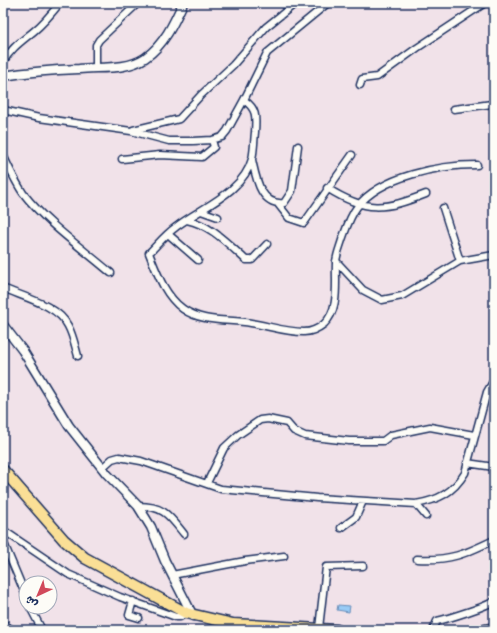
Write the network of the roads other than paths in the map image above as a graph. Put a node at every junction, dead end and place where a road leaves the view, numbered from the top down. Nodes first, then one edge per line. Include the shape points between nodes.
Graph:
1 (60, 3) edge
2 (138, 3) edge
3 (183, 3) edge
4 (296, 3) edge
5 (328, 3) edge
6 (485, 3) edge
7 (3, 62) edge
8 (96, 68) junction
9 (3, 76) edge
10 (360, 85) dead end
11 (244, 100) junction
12 (493, 104) edge
13 (454, 109) dead end
14 (3, 110) edge
15 (131, 131) junction
16 (212, 140) junction
17 (298, 146) dead end
18 (3, 155) edge
19 (352, 155) dead end
20 (122, 159) dead end
21 (252, 160) junction
22 (477, 165) dead end
23 (327, 188) junction
24 (426, 194) dead end
25 (278, 204) junction
26 (359, 204) junction
27 (442, 208) dead end
28 (201, 211) junction
29 (218, 217) dead end
30 (186, 220) junction
31 (168, 234) junction
32 (266, 244) dead end
33 (494, 254) edge
34 (198, 260) dead end
35 (336, 261) junction
36 (460, 261) junction
37 (111, 273) dead end
38 (3, 288) edge
39 (3, 325) edge
40 (78, 356) dead end
41 (494, 380) edge
42 (474, 435) junction
43 (467, 463) junction
44 (494, 467) edge
45 (102, 468) junction
46 (3, 470) edge
47 (207, 483) junction
48 (362, 501) junction
49 (416, 504) junction
50 (138, 506) junction
51 (426, 516) dead end
52 (341, 528) dead end
53 (3, 530) edge
54 (184, 534) dead end
55 (494, 540) edge
56 (3, 541) edge
57 (284, 556) dead end
58 (417, 559) dead end
59 (363, 566) dead end
60 (172, 575) junction
61 (18, 577) edge
62 (133, 601) junction
63 (494, 601) edge
64 (190, 614) junction
65 (34, 615) edge
66 (323, 615) dead end
67 (139, 618) dead end
68 (3, 623) edge
69 (319, 628) junction
70 (494, 628) edge
71 (12, 630) edge
72 (42, 630) edge
73 (332, 630) edge
74 (337, 630) edge
75 (433, 630) edge
76 (485, 630) edge

1 - 7 street via 46,20 17,44
2 - 8 street via 99,40 96,45
3 - 8 street via 172,27 159,46 146,57 120,67
4 - 15 street via 266,27 233,65 178,119
5 - 11 street via 266,53
6 - 10 street via 377,77 362,79
8 - 9 street
11 - 16 street via 227,131 222,137
11 - 21 street via 255,112
12 - 13 street
14 - 15 street
15 - 16 street via 169,141
16 - 20 street via 214,147 202,157 160,155
17 - 25 street via 292,192 284,203
18 - 37 street via 24,193 59,228
19 - 23 street
21 - 25 street via 258,187 266,197
21 - 28 street via 240,182
22 - 26 street via 439,168 408,176 378,188
23 - 25 street via 304,223 289,218
23 - 26 street
24 - 26 street via 390,207
26 - 35 street via 349,221
27 - 36 street
28 - 29 street
28 - 30 street
30 - 31 street
30 - 32 street via 216,233 246,260 252,260
31 - 34 street
31 - 35 street via 149,253 171,298 197,317 248,322 291,332 316,329 324,324 333,308
33 - 36 street
35 - 36 street via 362,290 382,300 402,296
38 - 40 street via 40,302 62,317 68,326
39 - 45 street via 69,426
41 - 42 street via 487,392
42 - 43 street
42 - 47 street via 430,427 391,435 383,441 349,441 305,436 294,431 287,423 260,420 224,448
43 - 44 street
43 - 49 street via 461,479 450,492
45 - 47 street via 112,459 119,457
45 - 50 street
46 - 64 main road via 55,530 85,558
47 - 48 street via 221,489
48 - 49 street
48 - 52 street via 356,518
49 - 51 street
50 - 54 street via 149,506 164,511
50 - 60 street via 151,527
53 - 62 street via 68,574
55 - 58 street via 445,560
56 - 61 street
57 - 60 street
59 - 69 street via 326,567
60 - 64 street
62 - 64 street via 176,617
62 - 67 street via 128,618
63 - 75 street via 437,621
64 - 69 main road via 233,624 267,622
65 - 72 street
66 - 69 street
68 - 71 street
69 - 73 main road
70 - 76 main road
73 - 74 main road

